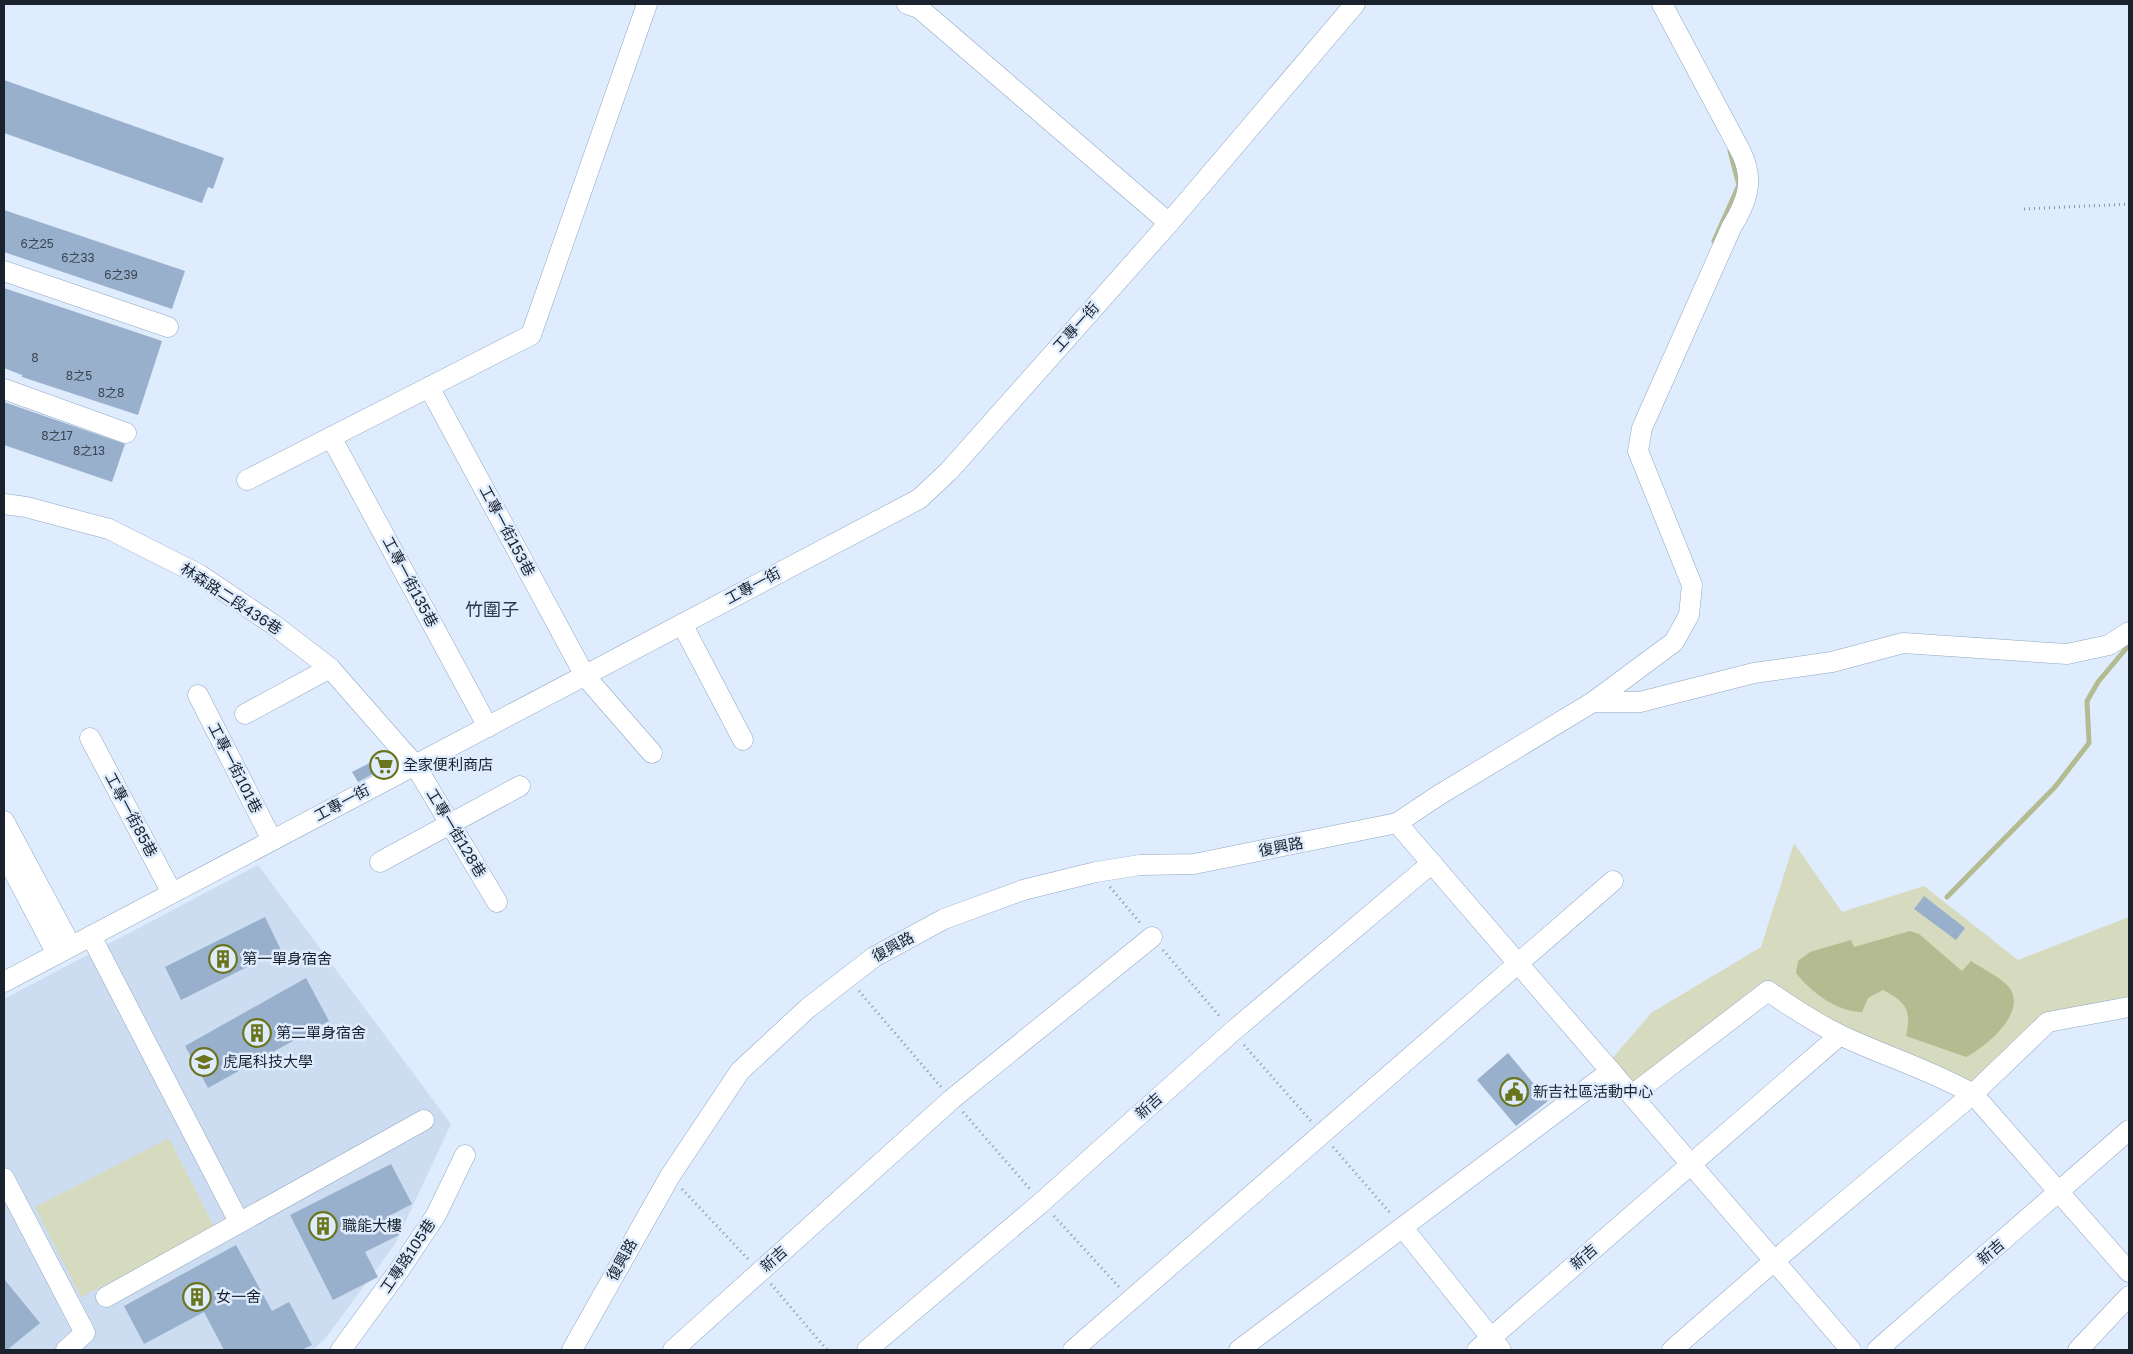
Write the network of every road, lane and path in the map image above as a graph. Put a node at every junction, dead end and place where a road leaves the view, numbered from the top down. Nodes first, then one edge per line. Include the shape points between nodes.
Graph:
1 (647, 4) edge
2 (1355, 4) edge
3 (1662, 4) edge
4 (916, 5) edge
5 (2129, 204) edge
6 (2024, 209) dead end
7 (1169, 222) junction
8 (4, 271) edge
9 (168, 327) dead end
10 (429, 387) junction
11 (4, 389) edge
12 (126, 433) dead end
13 (332, 437) junction
14 (247, 480) dead end
15 (4, 504) edge
16 (682, 624) junction
17 (2129, 632) edge
18 (330, 668) junction
19 (585, 676) junction
20 (198, 695) dead end
21 (1593, 702) junction
22 (245, 714) dead end
23 (488, 727) junction
24 (90, 738) dead end
25 (743, 740) dead end
26 (652, 753) dead end
27 (415, 764) junction
28 (520, 786) dead end
29 (4, 820) edge
30 (450, 823) junction
31 (1397, 823) junction
32 (272, 840) junction
33 (4, 853) edge
34 (380, 862) dead end
35 (1432, 863) junction
36 (1096, 872) junction
37 (1613, 880) dead end
38 (172, 893) junction
39 (497, 902) dead end
40 (91, 936) junction
41 (1152, 937) junction
42 (64, 950) junction
43 (1518, 963) junction
44 (847, 977) junction
45 (4, 982) edge
46 (2129, 1007) edge
47 (1232, 1031) junction
48 (1840, 1035) junction
49 (1611, 1071) junction
50 (1973, 1094) junction
51 (1632, 1095) junction
52 (952, 1099) junction
53 (424, 1120) dead end
54 (2129, 1130) edge
55 (1322, 1134) junction
56 (465, 1155) dead end
57 (1691, 1164) junction
58 (4, 1178) edge
59 (2060, 1192) junction
60 (1042, 1202) junction
61 (240, 1222) junction
62 (1403, 1228) junction
63 (1774, 1261) junction
64 (2129, 1272) edge
65 (2129, 1296) edge
66 (106, 1297) dead end
67 (1131, 1300) junction
68 (1490, 1346) edge
69 (66, 1350) edge
70 (341, 1350) edge
71 (572, 1350) edge
72 (673, 1350) edge
73 (867, 1350) edge
74 (1073, 1350) edge
75 (1240, 1350) edge
76 (1672, 1350) edge
77 (1851, 1350) edge
78 (1877, 1350) edge
79 (2078, 1350) edge

1 - 10 street via 531,335
2 - 7 street, 工專一街
3 - 21 street via 1741,152 1750,181 1739,214 1642,428 1638,451 1692,585 1689,615 1674,642
4 - 7 street
5 - 6 path
7 - 16 street, 工專一街 via 949,471 919,498
8 - 9 street
10 - 13 street
10 - 19 street, 工專一街153巷
11 - 12 street
13 - 14 street
13 - 23 street, 工專一街135巷
15 - 18 street, 林森路二段436巷 via 109,530 200,575
16 - 19 street, 工專一街
16 - 25 street
17 - 21 street via 2109,645 2067,654 1903,643 1832,662 1754,673 1640,702
18 - 22 street
18 - 27 street, 林森路二段436巷
19 - 23 street, 工專一街
19 - 26 street, 工專一街153巷
20 - 32 street, 工專一街101巷
21 - 31 street
23 - 27 street, 工專一街
24 - 38 street, 工專一街85巷
27 - 30 street, 工專一街128巷
27 - 32 street, 工專一街
28 - 30 street
29 - 42 street
30 - 34 street
30 - 39 street, 工專一街128巷
31 - 35 street
31 - 36 street, 復興路 via 1194,864 1140,865
32 - 38 street, 工專一街
33 - 42 street
35 - 43 street
35 - 47 street, 新吉
36 - 41 path
36 - 44 street, 復興路 via 1023,890 960,913 874,957
37 - 43 street
38 - 40 street, 工專一街
40 - 42 street, 工專一街
40 - 61 street
41 - 47 path
41 - 52 street, 新吉
42 - 45 street, 工專一街
43 - 49 street
43 - 55 street
44 - 52 path
44 - 71 street, 復興路 via 740,1071 670,1176
46 - 50 street via 2048,1022
47 - 55 path
47 - 60 street, 新吉
48 - 50 street
48 - 51 street via 1768,991
48 - 57 street, 新吉
49 - 51 street
49 - 62 street
50 - 59 street
50 - 63 street
51 - 57 street
52 - 60 path
52 - 72 street, 新吉
53 - 61 street
54 - 59 street, 新吉
55 - 62 path
55 - 67 street
56 - 70 street, 工專路105巷 via 436,1215
57 - 63 street
57 - 68 street, 新吉
58 - 69 street via 85,1333
59 - 64 street
59 - 78 street, 新吉
60 - 67 path
60 - 73 street, 新吉
61 - 66 street
62 - 68 street
62 - 75 street
63 - 76 street
63 - 77 street
65 - 79 street
67 - 74 street

